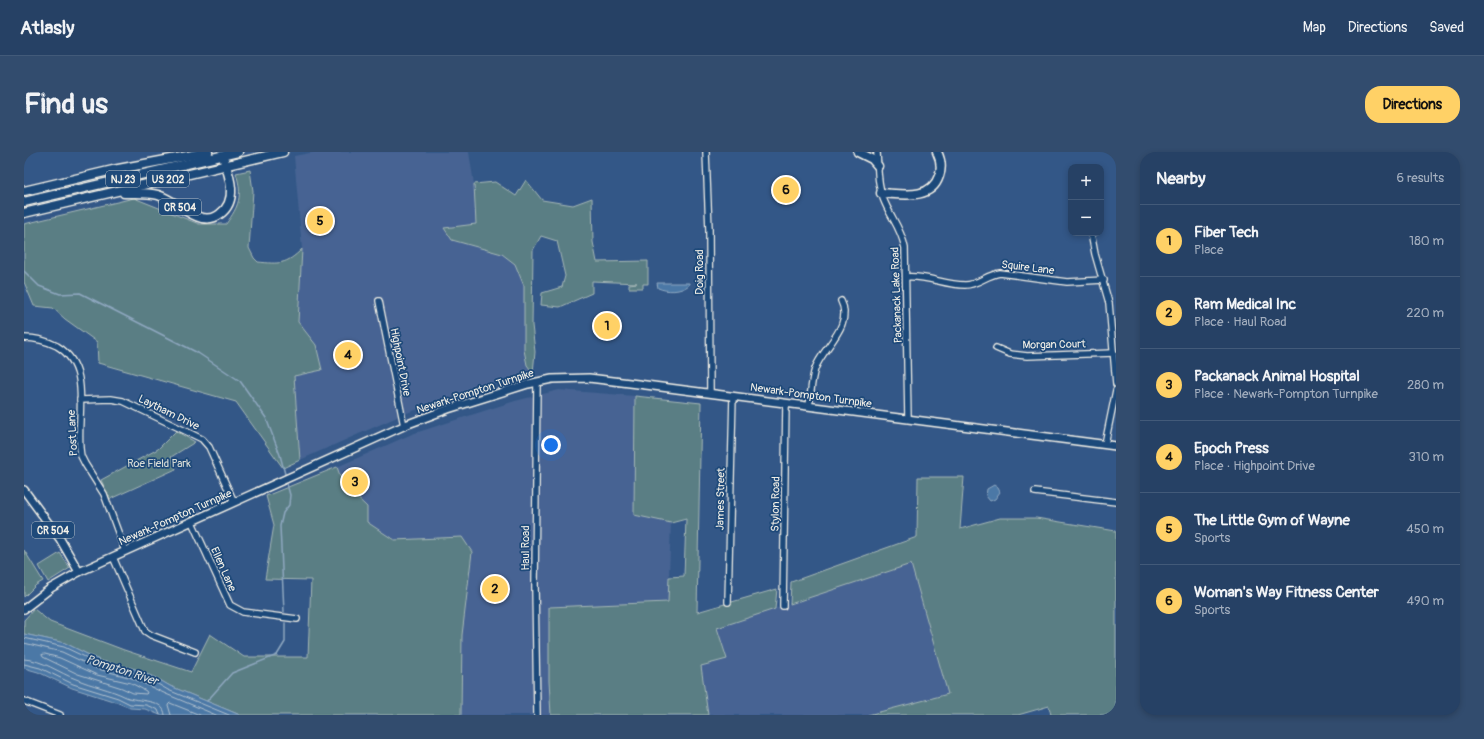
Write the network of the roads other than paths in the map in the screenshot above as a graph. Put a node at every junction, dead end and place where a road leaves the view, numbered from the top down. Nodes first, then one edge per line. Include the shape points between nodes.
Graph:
1 (208, 152) edge
2 (283, 152) edge
3 (706, 152) edge
4 (858, 152) edge
5 (877, 152) edge
6 (937, 152) edge
7 (227, 153) edge
8 (239, 162) junction
9 (226, 166) junction
10 (878, 166) junction
11 (24, 191) edge
12 (110, 193) junction
13 (881, 193) junction
14 (24, 202) edge
15 (24, 213) edge
16 (1092, 236) edge
17 (906, 277) junction
18 (1104, 280) junction
19 (379, 301) dead end
20 (841, 301) dead end
21 (24, 338) edge
22 (996, 348) dead end
23 (1114, 353) junction
24 (538, 382) junction
25 (1116, 384) edge
26 (1116, 390) edge
27 (710, 393) junction
28 (733, 396) junction
29 (80, 400) junction
30 (786, 403) junction
31 (809, 406) junction
32 (908, 419) junction
33 (404, 426) junction
34 (1105, 444) junction
35 (1116, 446) edge
36 (24, 490) edge
37 (1035, 492) dead end
38 (234, 502) junction
39 (1116, 502) edge
40 (192, 522) junction
41 (125, 551) junction
42 (113, 557) junction
43 (79, 572) junction
44 (728, 602) dead end
45 (783, 606) dead end
46 (24, 609) edge
47 (297, 619) dead end
48 (195, 652) dead end
49 (24, 701) edge
50 (60, 715) edge
51 (537, 715) edge

1 - 11 highway, US 202 via 113,170
2 - 8 highway, US 202
3 - 27 street, Doig Road
4 - 10 highway via 872,159
5 - 10 street, Packanack Lake Road
6 - 13 highway via 941,163 940,172 938,180 930,189 919,194
7 - 8 highway
7 - 9 highway, CR 504
7 - 14 highway, NJ 23
8 - 9 highway, US 202
9 - 12 highway, US 202
9 - 12 highway, CR 504 via 231,190 230,199 225,210 212,218 201,218 157,195
10 - 13 street, Packanack Lake Road
12 - 15 highway, US 202
13 - 17 street, Packanack Lake Road via 902,234
16 - 18 street
17 - 18 street, Squire Lane via 929,278 964,285 1000,273 1067,282
17 - 32 street, Packanack Lake Road
18 - 23 street
19 - 33 street, Highpoint Drive
20 - 31 street via 844,306 842,325 815,368
21 - 29 street, Post Lane via 47,342 67,354 78,371
22 - 23 street, Morgan Court via 1010,354 1027,356
23 - 25 street
24 - 27 main road, Newark-Pompton Turnpike via 589,378
24 - 33 main road, Newark-Pompton Turnpike via 448,409
24 - 51 street, Haul Road via 535,564
26 - 34 street
27 - 28 main road, Newark-Pompton Turnpike
28 - 30 main road, Newark-Pompton Turnpike
28 - 44 street, James Street
29 - 38 street, Laytham Drive via 123,401 202,440 209,447
29 - 41 street, Post Lane via 81,456 104,494
30 - 31 main road, Newark-Pompton Turnpike
30 - 45 street, Stylon Road
31 - 32 main road, Newark-Pompton Turnpike
32 - 34 main road, Newark-Pompton Turnpike
33 - 38 main road, Newark-Pompton Turnpike
34 - 35 main road, Newark-Pompton Turnpike
36 - 43 main road, CR 504 via 60,539
37 - 39 street
38 - 40 main road, Newark-Pompton Turnpike
40 - 41 main road, Newark-Pompton Turnpike
40 - 47 street, Ellen Lane via 230,605 243,612
41 - 42 main road, Newark-Pompton Turnpike
42 - 43 main road, Newark-Pompton Turnpike
42 - 48 street via 145,631
43 - 46 main road, Newark-Pompton Turnpike via 51,588
49 - 50 street

